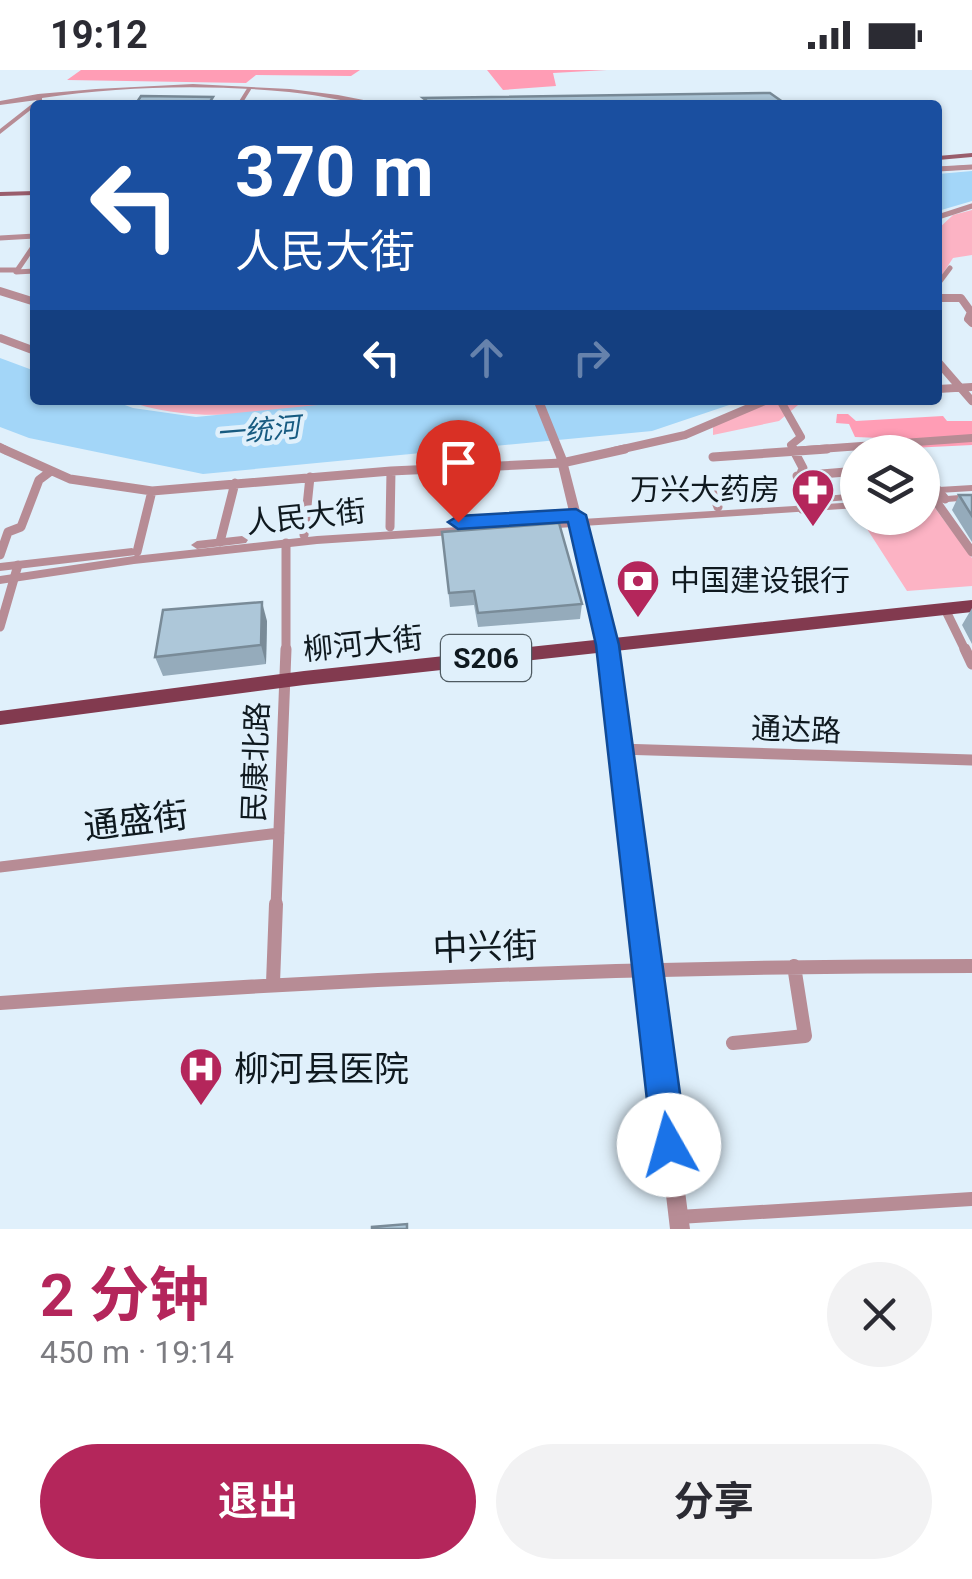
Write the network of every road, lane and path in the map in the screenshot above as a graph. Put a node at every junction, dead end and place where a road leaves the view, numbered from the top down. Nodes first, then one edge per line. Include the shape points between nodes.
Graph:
1 (250, 90) junction
2 (39, 100) edge
3 (245, 100) edge
4 (333, 100) edge
5 (341, 100) edge
6 (30, 101) edge
7 (0, 103) edge
8 (30, 108) edge
9 (30, 114) edge
10 (0, 135) edge
11 (972, 153) edge
12 (942, 157) edge
13 (972, 167) edge
14 (942, 169) edge
15 (30, 195) edge
16 (0, 196) edge
17 (972, 206) edge
18 (942, 216) edge
19 (0, 238) edge
20 (30, 240) edge
21 (30, 249) edge
22 (950, 268) dead end
23 (0, 270) edge
24 (18, 270) junction
25 (30, 271) edge
26 (942, 279) edge
27 (0, 291) edge
28 (942, 298) edge
29 (30, 300) edge
30 (972, 323) edge
31 (0, 338) edge
32 (30, 349) edge
33 (942, 367) edge
34 (972, 386) edge
35 (959, 387) junction
36 (942, 388) edge
37 (972, 401) edge
38 (540, 405) edge
39 (755, 405) edge
40 (783, 405) edge
41 (972, 438) edge
42 (0, 447) edge
43 (794, 451) junction
44 (713, 457) dead end
45 (562, 460) junction
46 (391, 470) junction
47 (50, 471) junction
48 (840, 472) edge
49 (797, 476) junction
50 (310, 477) junction
51 (235, 484) junction
52 (709, 484) dead end
53 (972, 488) edge
54 (152, 490) junction
55 (940, 496) edge
56 (972, 496) edge
57 (940, 497) edge
58 (840, 499) edge
59 (940, 504) edge
60 (799, 505) junction
61 (840, 505) edge
62 (718, 507) junction
63 (577, 519) junction
64 (390, 527) junction
65 (304, 535) junction
66 (220, 542) junction
67 (286, 544) junction
68 (137, 552) junction
69 (972, 552) edge
70 (0, 555) edge
71 (18, 565) junction
72 (0, 567) edge
73 (15, 578) junction
74 (0, 580) edge
75 (972, 594) edge
76 (972, 606) edge
77 (944, 609) junction
78 (0, 627) edge
79 (606, 640) junction
80 (972, 664) edge
81 (285, 675) junction
82 (0, 706) edge
83 (0, 718) edge
84 (619, 749) junction
85 (972, 760) edge
86 (278, 834) junction
87 (0, 867) edge
88 (794, 966) junction
89 (972, 966) edge
90 (648, 972) junction
91 (273, 983) junction
92 (0, 1003) edge
93 (733, 1043) dead end
94 (972, 1199) edge
95 (679, 1223) edge

1 - 2 street via 113,88
1 - 3 street
1 - 4 street
1 - 5 street
6 - 7 street
8 - 10 street
9 - 10 street
11 - 12 main road
13 - 14 street
15 - 16 main road
17 - 18 street
19 - 20 street
21 - 24 street
22 - 26 street
23 - 24 street
24 - 25 street
27 - 29 street
28 - 30 street via 961,298
31 - 32 street
33 - 35 street
34 - 35 street
35 - 36 street
35 - 37 street
38 - 45 street
39 - 45 street via 685,434
40 - 43 street via 802,438 792,444
41 - 43 street
42 - 47 street
43 - 44 street
43 - 49 street via 803,468
45 - 46 street
45 - 63 street
46 - 50 street
46 - 64 street
47 - 54 street via 83,483
47 - 70 street
48 - 49 street
49 - 60 street
50 - 51 street
50 - 65 street
51 - 54 street
51 - 66 street
52 - 62 street
53 - 55 street
54 - 68 street
56 - 57 street
58 - 60 street, 人民大街
59 - 69 street
60 - 61 street, 人民大街
60 - 62 street, 人民大街
60 - 63 street, 人民大街
62 - 63 street, 人民大街
63 - 64 street, 人民大街
63 - 67 street, 人民大街
63 - 79 street
64 - 65 street, 人民大街
65 - 66 street, 人民大街
66 - 68 street, 人民大街
67 - 73 street, 人民大街
67 - 81 street, 民康北路
68 - 71 street, 人民大街
71 - 72 street, 人民大街
71 - 73 street
73 - 74 street, 人民大街
73 - 78 street
75 - 79 main road, 柳河大街 / S206
76 - 77 main road, 柳河大街 / S206
77 - 79 main road, 柳河大街 / S206
77 - 80 street
79 - 81 main road, 柳河大街 / S206
79 - 84 street
81 - 82 main road, 柳河大街 / S206
81 - 83 main road, 柳河大街 / S206
81 - 86 street, 民康北路
84 - 85 street, 通达路
84 - 90 street
86 - 87 street, 通盛街
86 - 91 street, 民康北路
88 - 89 street, 中兴街
88 - 90 street, 中兴街
88 - 93 street via 804,1036
90 - 91 street, 中兴街
90 - 95 street
91 - 92 street, 中兴街
94 - 95 street

